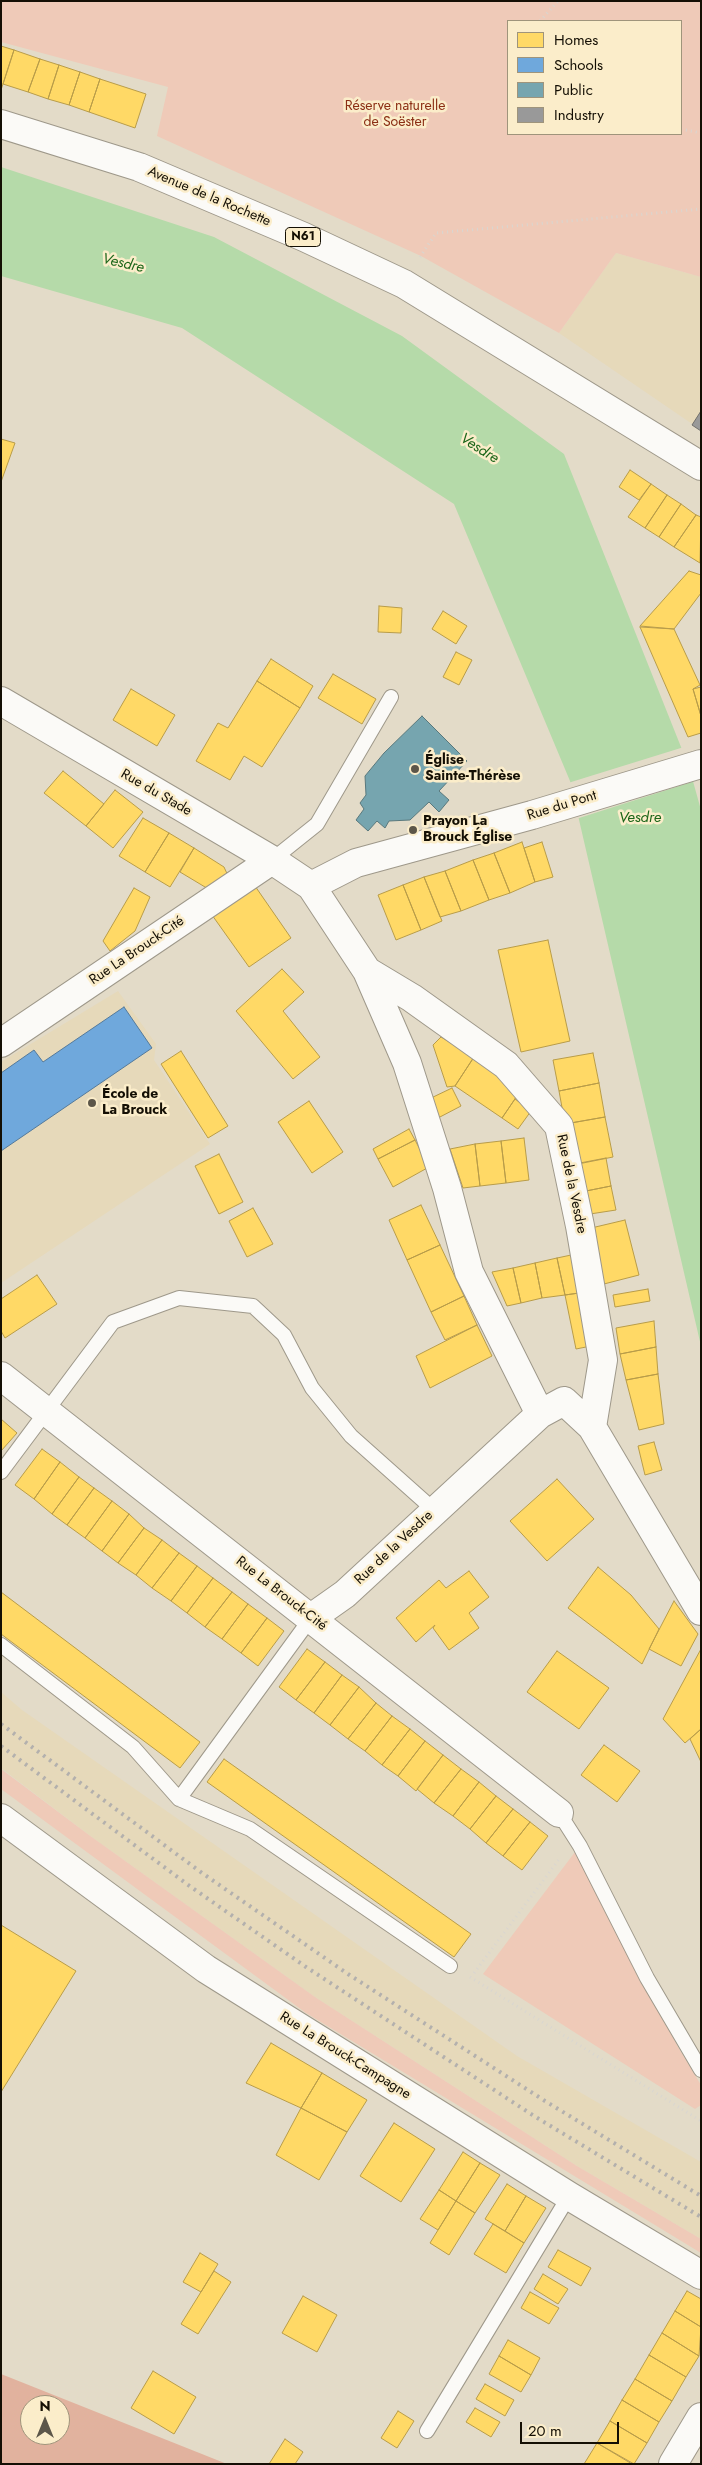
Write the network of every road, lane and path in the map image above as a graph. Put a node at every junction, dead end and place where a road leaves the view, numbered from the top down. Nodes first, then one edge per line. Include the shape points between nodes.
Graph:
1 (558, 1) edge
2 (541, 20) edge
3 (1, 124) edge
4 (682, 129) edge
5 (701, 133) edge
6 (701, 209) edge
7 (404, 284) junction
8 (701, 466) edge
9 (391, 697) dead end
10 (1, 701) edge
11 (699, 765) edge
12 (272, 860) junction
13 (310, 886) junction
14 (367, 971) junction
15 (2, 1042) edge
16 (1, 1376) edge
17 (48, 1412) junction
18 (540, 1414) junction
19 (592, 1428) junction
20 (1, 1472) edge
21 (434, 1510) junction
22 (701, 1612) edge
23 (310, 1618) junction
24 (1, 1645) edge
25 (178, 1799) junction
26 (559, 1813) joint
27 (1, 1818) edge
28 (580, 1846) junction
29 (450, 1966) joint
30 (470, 1977) junction
31 (701, 2070) edge
32 (701, 2121) edge
33 (569, 2196) junction
34 (701, 2274) edge
35 (701, 2417) edge
36 (427, 2431) dead end
37 (673, 2464) edge

1 - 2 path
3 - 7 street, Avenue de la Rochette / N61 via 139,167 304,237
4 - 5 path
6 - 7 path via 436,234
7 - 8 street, Avenue de la Rochette / N61
9 - 12 lane via 317,824
10 - 12 street, Rue du Stade
11 - 13 street, Rue du Pont via 356,863
12 - 13 street, Rue du Stade
12 - 15 street, Rue La Brouck-Cité
13 - 14 street, Rue de la Vesdre
14 - 18 street, Rue de la Vesdre via 407,1063 447,1188 469,1272
14 - 19 street, Rue de la Vesdre via 412,998 506,1065 559,1126 603,1360
16 - 17 street, Rue La Brouck-Cité
17 - 20 lane
17 - 21 lane via 113,1322 179,1298 253,1306 284,1335 312,1388 351,1436
17 - 23 street, Rue La Brouck-Cité
18 - 19 street, Rue de la Vesdre via 564,1401
18 - 21 street, Rue de la Vesdre
19 - 22 street, Rue de la Vesdre
21 - 23 street, Rue de la Vesdre via 345,1594
23 - 25 lane
23 - 26 street, Rue La Brouck-Cité
24 - 25 lane via 133,1747
25 - 29 lane via 250,1829
26 - 28 lane
27 - 33 street, Rue La Brouck-Campagne via 206,1969
28 - 30 path via 561,1856
28 - 31 lane via 647,1978
29 - 30 path
30 - 32 path
33 - 34 street, Rue La Brouck-Campagne
33 - 36 lane
35 - 37 street

